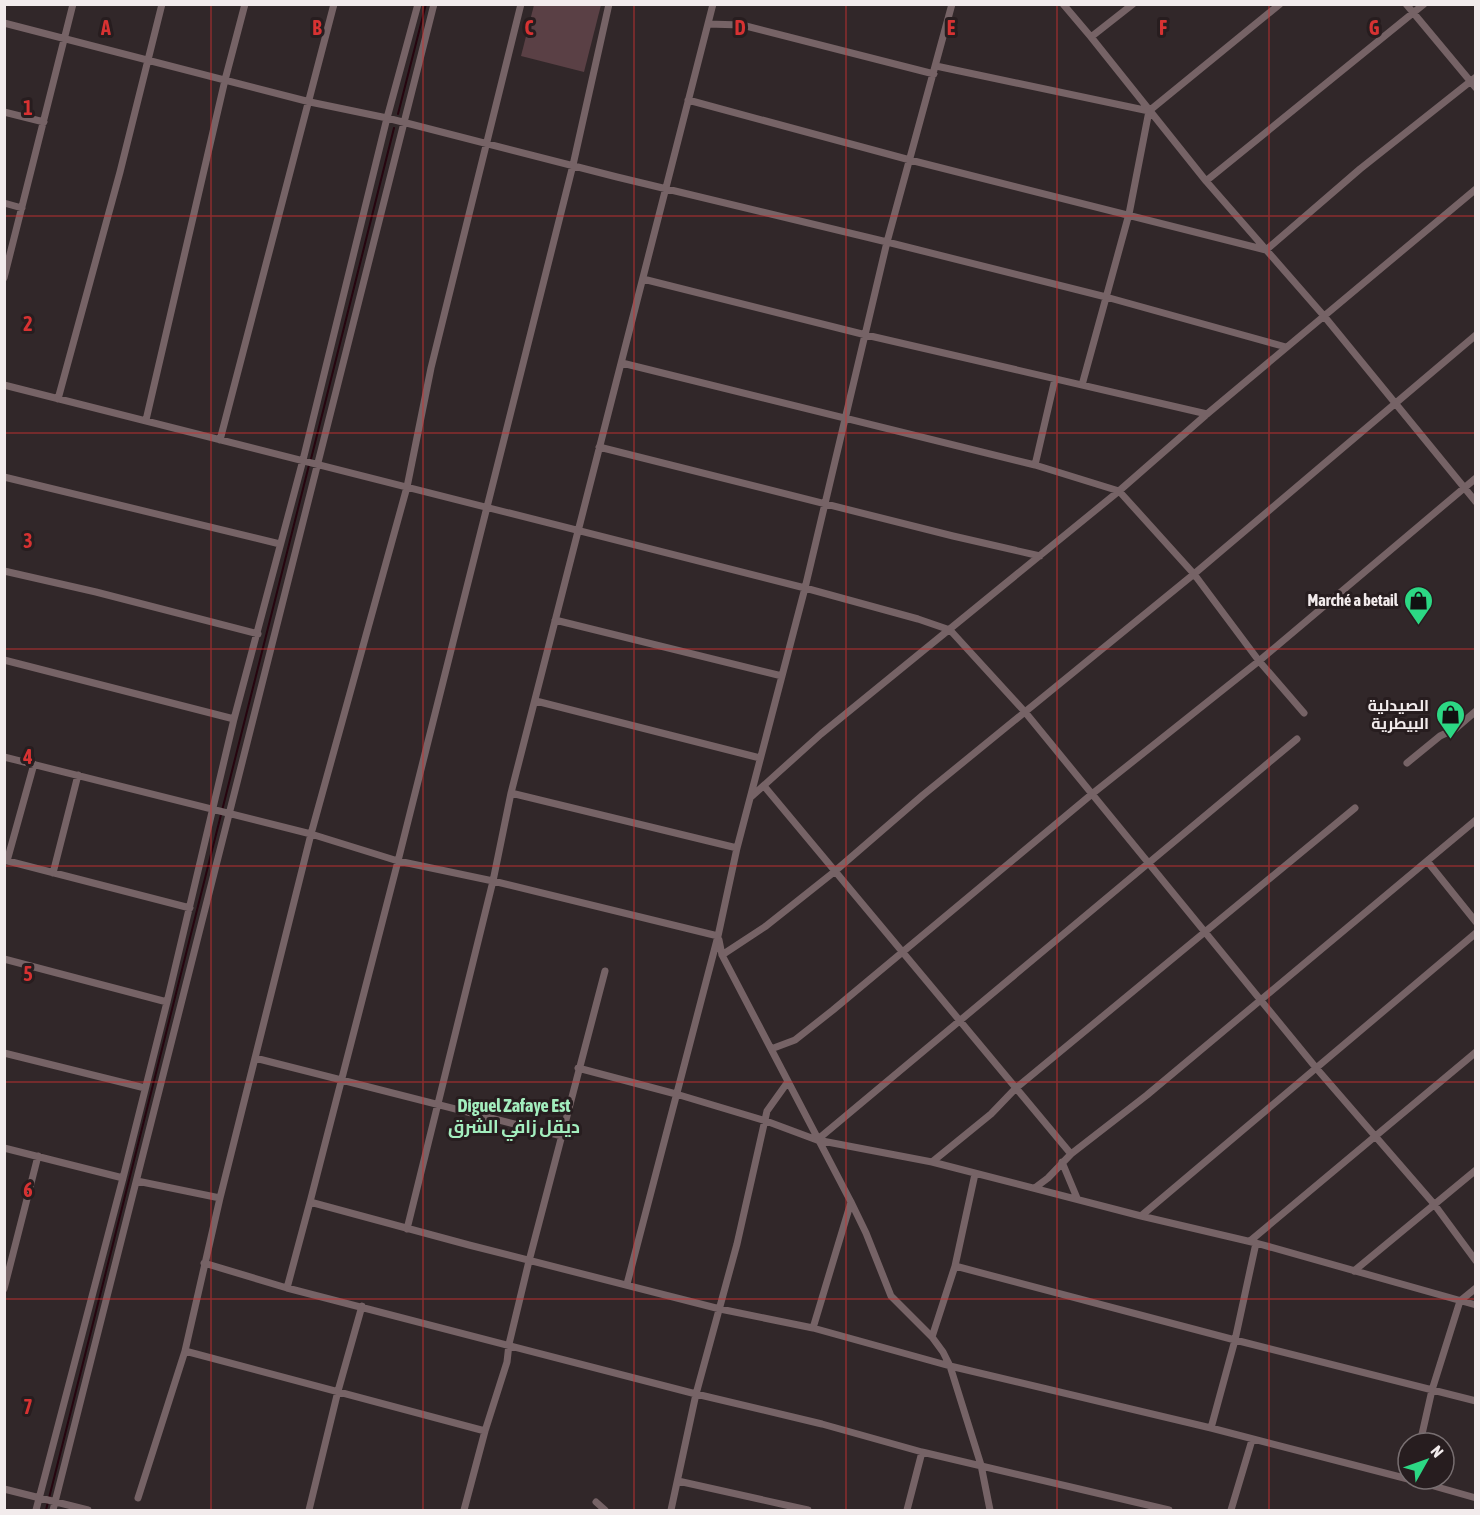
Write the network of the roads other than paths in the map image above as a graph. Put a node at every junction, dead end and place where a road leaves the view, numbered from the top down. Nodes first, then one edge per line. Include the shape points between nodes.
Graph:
1 (73, 4) edge
2 (162, 4) edge
3 (245, 4) edge
4 (334, 4) edge
5 (418, 4) edge
6 (434, 4) edge
7 (521, 4) edge
8 (609, 4) edge
9 (713, 4) edge
10 (951, 4) edge
11 (1063, 4) edge
12 (1133, 4) edge
13 (1280, 4) edge
14 (1406, 4) edge
15 (1424, 4) edge
16 (1413, 14) junction
17 (4, 23) edge
18 (708, 24) junction
19 (1091, 37) junction
20 (64, 39) junction
21 (148, 59) junction
22 (936, 66) junction
23 (934, 74) junction
24 (225, 80) junction
25 (1474, 82) edge
26 (688, 100) junction
27 (309, 102) junction
28 (1149, 111) junction
29 (4, 112) edge
30 (389, 119) junction
31 (44, 122) junction
32 (402, 122) junction
33 (487, 145) junction
34 (910, 160) junction
35 (573, 165) junction
36 (1206, 181) junction
37 (666, 188) junction
38 (1476, 189) edge
39 (4, 203) edge
40 (22, 208) junction
41 (1129, 214) junction
42 (887, 242) junction
43 (1266, 250) junction
44 (4, 278) edge
45 (643, 279) junction
46 (1106, 297) junction
47 (1324, 316) junction
48 (866, 335) junction
49 (1476, 335) edge
50 (1286, 347) junction
51 (622, 363) junction
52 (1055, 379) junction
53 (4, 385) edge
54 (1082, 385) junction
55 (58, 399) junction
56 (1394, 403) junction
57 (1207, 414) junction
58 (846, 417) junction
59 (146, 420) junction
60 (220, 440) junction
61 (599, 447) junction
62 (310, 462) junction
63 (1035, 465) junction
64 (4, 477) edge
65 (1476, 478) edge
66 (407, 487) junction
67 (1464, 488) junction
68 (1119, 491) junction
69 (1476, 502) edge
70 (825, 504) junction
71 (487, 507) junction
72 (579, 530) junction
73 (280, 544) junction
74 (1040, 556) junction
75 (4, 571) edge
76 (1194, 574) junction
77 (805, 588) junction
78 (555, 620) junction
79 (950, 630) junction
80 (258, 634) junction
81 (4, 660) edge
82 (1259, 661) junction
83 (782, 676) junction
84 (536, 701) junction
85 (1476, 711) edge
86 (1025, 712) junction
87 (1304, 713) dead end
88 (234, 719) junction
89 (1297, 739) dead end
90 (4, 757) edge
91 (760, 758) junction
92 (34, 764) junction
93 (1407, 764) dead end
94 (78, 775) junction
95 (764, 786) junction
96 (511, 793) junction
97 (1092, 794) junction
98 (750, 798) junction
99 (1355, 808) dead end
100 (214, 811) junction
101 (228, 814) junction
102 (1476, 820) edge
103 (311, 834) junction
104 (737, 848) junction
105 (6, 861) edge
106 (398, 861) junction
107 (1427, 861) junction
108 (1149, 863) junction
109 (834, 872) junction
110 (53, 873) junction
111 (493, 881) junction
112 (190, 908) junction
113 (1476, 922) edge
114 (1205, 932) junction
115 (1476, 933) edge
116 (718, 936) junction
117 (903, 952) junction
118 (722, 956) junction
119 (4, 959) edge
120 (605, 971) dead end
121 (1260, 1000) junction
122 (167, 1002) junction
123 (960, 1020) junction
124 (771, 1049) junction
125 (1476, 1052) edge
126 (4, 1053) edge
127 (255, 1058) junction
128 (578, 1068) junction
129 (1317, 1069) junction
130 (342, 1080) junction
131 (788, 1083) junction
132 (145, 1088) junction
133 (1016, 1088) junction
134 (676, 1094) junction
135 (439, 1104) junction
136 (766, 1121) junction
137 (561, 1136) junction
138 (1376, 1137) junction
139 (817, 1140) junction
140 (4, 1148) edge
141 (1071, 1154) junction
142 (38, 1156) junction
143 (932, 1162) junction
144 (1062, 1162) junction
145 (1476, 1170) edge
146 (975, 1174) junction
147 (123, 1178) junction
148 (137, 1181) junction
149 (1036, 1187) junction
150 (220, 1198) junction
151 (1077, 1198) junction
152 (310, 1202) junction
153 (851, 1202) junction
154 (1434, 1204) junction
155 (1142, 1216) junction
156 (407, 1229) junction
157 (1253, 1242) junction
158 (529, 1261) junction
159 (1476, 1261) edge
160 (204, 1263) junction
161 (955, 1266) junction
162 (1354, 1272) junction
163 (627, 1284) junction
164 (287, 1288) junction
165 (1476, 1288) edge
166 (4, 1289) edge
167 (1460, 1301) junction
168 (1476, 1305) edge
169 (362, 1306) junction
170 (720, 1309) junction
171 (813, 1328) junction
172 (932, 1337) junction
173 (1235, 1340) junction
174 (509, 1344) junction
175 (185, 1351) junction
176 (950, 1366) junction
177 (1432, 1390) junction
178 (338, 1391) junction
179 (696, 1394) junction
180 (1476, 1401) edge
181 (1211, 1428) junction
182 (485, 1431) junction
183 (1423, 1431) edge
184 (1252, 1440) junction
185 (922, 1452) junction
186 (981, 1465) junction
187 (1396, 1476) edge
188 (678, 1480) junction
189 (4, 1489) edge
190 (1452, 1491) edge
191 (41, 1498) junction
192 (138, 1498) dead end
193 (1476, 1498) edge
194 (53, 1502) junction
195 (596, 1502) dead end
196 (36, 1510) edge
197 (53, 1510) edge
198 (88, 1510) edge
199 (309, 1510) edge
200 (464, 1510) edge
201 (605, 1510) edge
202 (671, 1510) edge
203 (808, 1510) edge
204 (907, 1510) edge
205 (990, 1510) edge
206 (1169, 1510) edge
207 (1231, 1510) edge

1 - 20 street
2 - 21 street
3 - 24 street
4 - 27 street
5 - 30 street
6 - 32 street
7 - 33 street
8 - 35 street
9 - 18 street
10 - 22 street
11 - 19 street
12 - 19 street
13 - 28 street
14 - 16 street
15 - 16 street
16 - 25 street
16 - 36 street
17 - 20 street
18 - 23 street via 742,25
18 - 26 street
19 - 28 street
20 - 21 street
20 - 31 street
21 - 24 street
21 - 55 street
22 - 23 street
22 - 28 street
23 - 34 street
24 - 27 street
24 - 59 street
25 - 43 street via 1360,169
26 - 34 street
26 - 37 street
27 - 30 street
27 - 60 street
28 - 36 street
28 - 41 street
29 - 31 street
30 - 32 street
30 - 62 street
31 - 40 street
32 - 33 street
32 - 62 street
33 - 35 street
33 - 66 street via 430,369
34 - 41 street
34 - 42 street
35 - 37 street
35 - 71 street
36 - 43 street
37 - 42 street
37 - 45 street
38 - 47 street
39 - 40 street
40 - 44 street
41 - 43 street
41 - 46 street
42 - 46 street
42 - 48 street
43 - 47 street
45 - 48 street
45 - 51 street
46 - 50 street
46 - 54 street
47 - 50 street
47 - 56 street
48 - 52 street
48 - 58 street
49 - 56 street
50 - 57 street
51 - 58 street
51 - 61 street
52 - 54 street
52 - 63 street
53 - 55 street
54 - 57 street
55 - 59 street
56 - 67 street
56 - 76 street
57 - 68 street
58 - 63 street
58 - 70 street
59 - 60 street
60 - 62 street
61 - 70 street
61 - 72 street
62 - 66 street
62 - 73 street
62 - 101 street
63 - 68 street
64 - 73 street
65 - 67 street
66 - 71 street
66 - 103 street
67 - 69 street
67 - 82 street
68 - 74 street
68 - 76 street
70 - 74 street
70 - 77 street
71 - 72 street
71 - 106 street
72 - 77 street
72 - 78 street
73 - 80 street
74 - 79 street
75 - 80 street
76 - 82 street
76 - 86 street
77 - 79 street
77 - 83 street
78 - 83 street
78 - 84 street
79 - 86 street
79 - 95 street via 821,734
80 - 88 street
81 - 88 street
82 - 87 street
82 - 97 street
83 - 91 street
84 - 91 street
84 - 96 street
85 - 93 street
86 - 97 street
86 - 109 street
88 - 100 street
89 - 108 street
90 - 92 street
91 - 98 street
92 - 94 street
92 - 105 street
94 - 100 street
94 - 110 street
95 - 98 street
95 - 109 street
96 - 104 street
96 - 111 street
97 - 108 street
97 - 117 street
98 - 104 street
99 - 114 street
100 - 101 street
100 - 112 street
101 - 103 street
101 - 148 street
102 - 107 street
103 - 106 street
103 - 127 street
104 - 116 street
105 - 110 street
106 - 111 street
106 - 130 street
107 - 113 street
107 - 121 street
108 - 114 street
108 - 123 street
109 - 117 street
109 - 118 street
110 - 112 street
111 - 116 street
111 - 135 street
112 - 122 street
114 - 121 street
114 - 133 street
115 - 129 street
116 - 118 street
116 - 134 street
117 - 123 street
117 - 124 street via 795,1041
118 - 124 street
119 - 122 street
120 - 128 street
121 - 129 street
121 - 141 street
122 - 132 street
123 - 133 street
123 - 139 street
124 - 131 street
125 - 138 street
126 - 132 street
127 - 130 street
127 - 150 street
128 - 134 street
128 - 137 street
129 - 138 street
129 - 155 street
130 - 135 street
130 - 152 street
131 - 136 street via 767,1111
131 - 139 street
132 - 147 street
133 - 141 street
133 - 143 street
134 - 136 street
134 - 163 street
135 - 137 street
135 - 156 street
136 - 139 street
136 - 170 street
137 - 158 street
138 - 154 street
138 - 157 street
139 - 143 street
139 - 153 street
140 - 142 street
141 - 144 street
142 - 147 street
142 - 166 street
143 - 146 street
144 - 149 street
144 - 151 street
145 - 154 street
146 - 149 street
146 - 161 street
147 - 191 street
148 - 150 street
148 - 194 street
149 - 151 street
150 - 160 street
151 - 155 street
152 - 156 street
152 - 164 street
153 - 171 street
153 - 172 street via 891,1296
154 - 159 street
154 - 162 street
155 - 157 street
156 - 158 street
157 - 162 street
157 - 173 street
158 - 163 street
158 - 174 street
160 - 164 street
160 - 175 street
161 - 172 street
161 - 173 street
162 - 167 street
163 - 170 street
164 - 169 street
165 - 167 street
167 - 168 street
167 - 177 street
169 - 174 street
169 - 178 street
170 - 171 street
170 - 179 street
171 - 176 street
172 - 176 street
173 - 177 street
173 - 181 street
174 - 179 street
174 - 182 street
175 - 178 street
175 - 192 street
176 - 181 street
176 - 186 street
177 - 180 street
177 - 183 street
178 - 182 street
178 - 199 street
179 - 185 street
179 - 188 street
181 - 184 street
182 - 200 street
184 - 187 street
184 - 207 street
185 - 186 street
185 - 204 street
186 - 205 street
186 - 206 street
188 - 202 street
188 - 203 street
189 - 191 street
190 - 193 street
191 - 194 street
191 - 196 street
194 - 197 street
194 - 198 street
195 - 201 street

